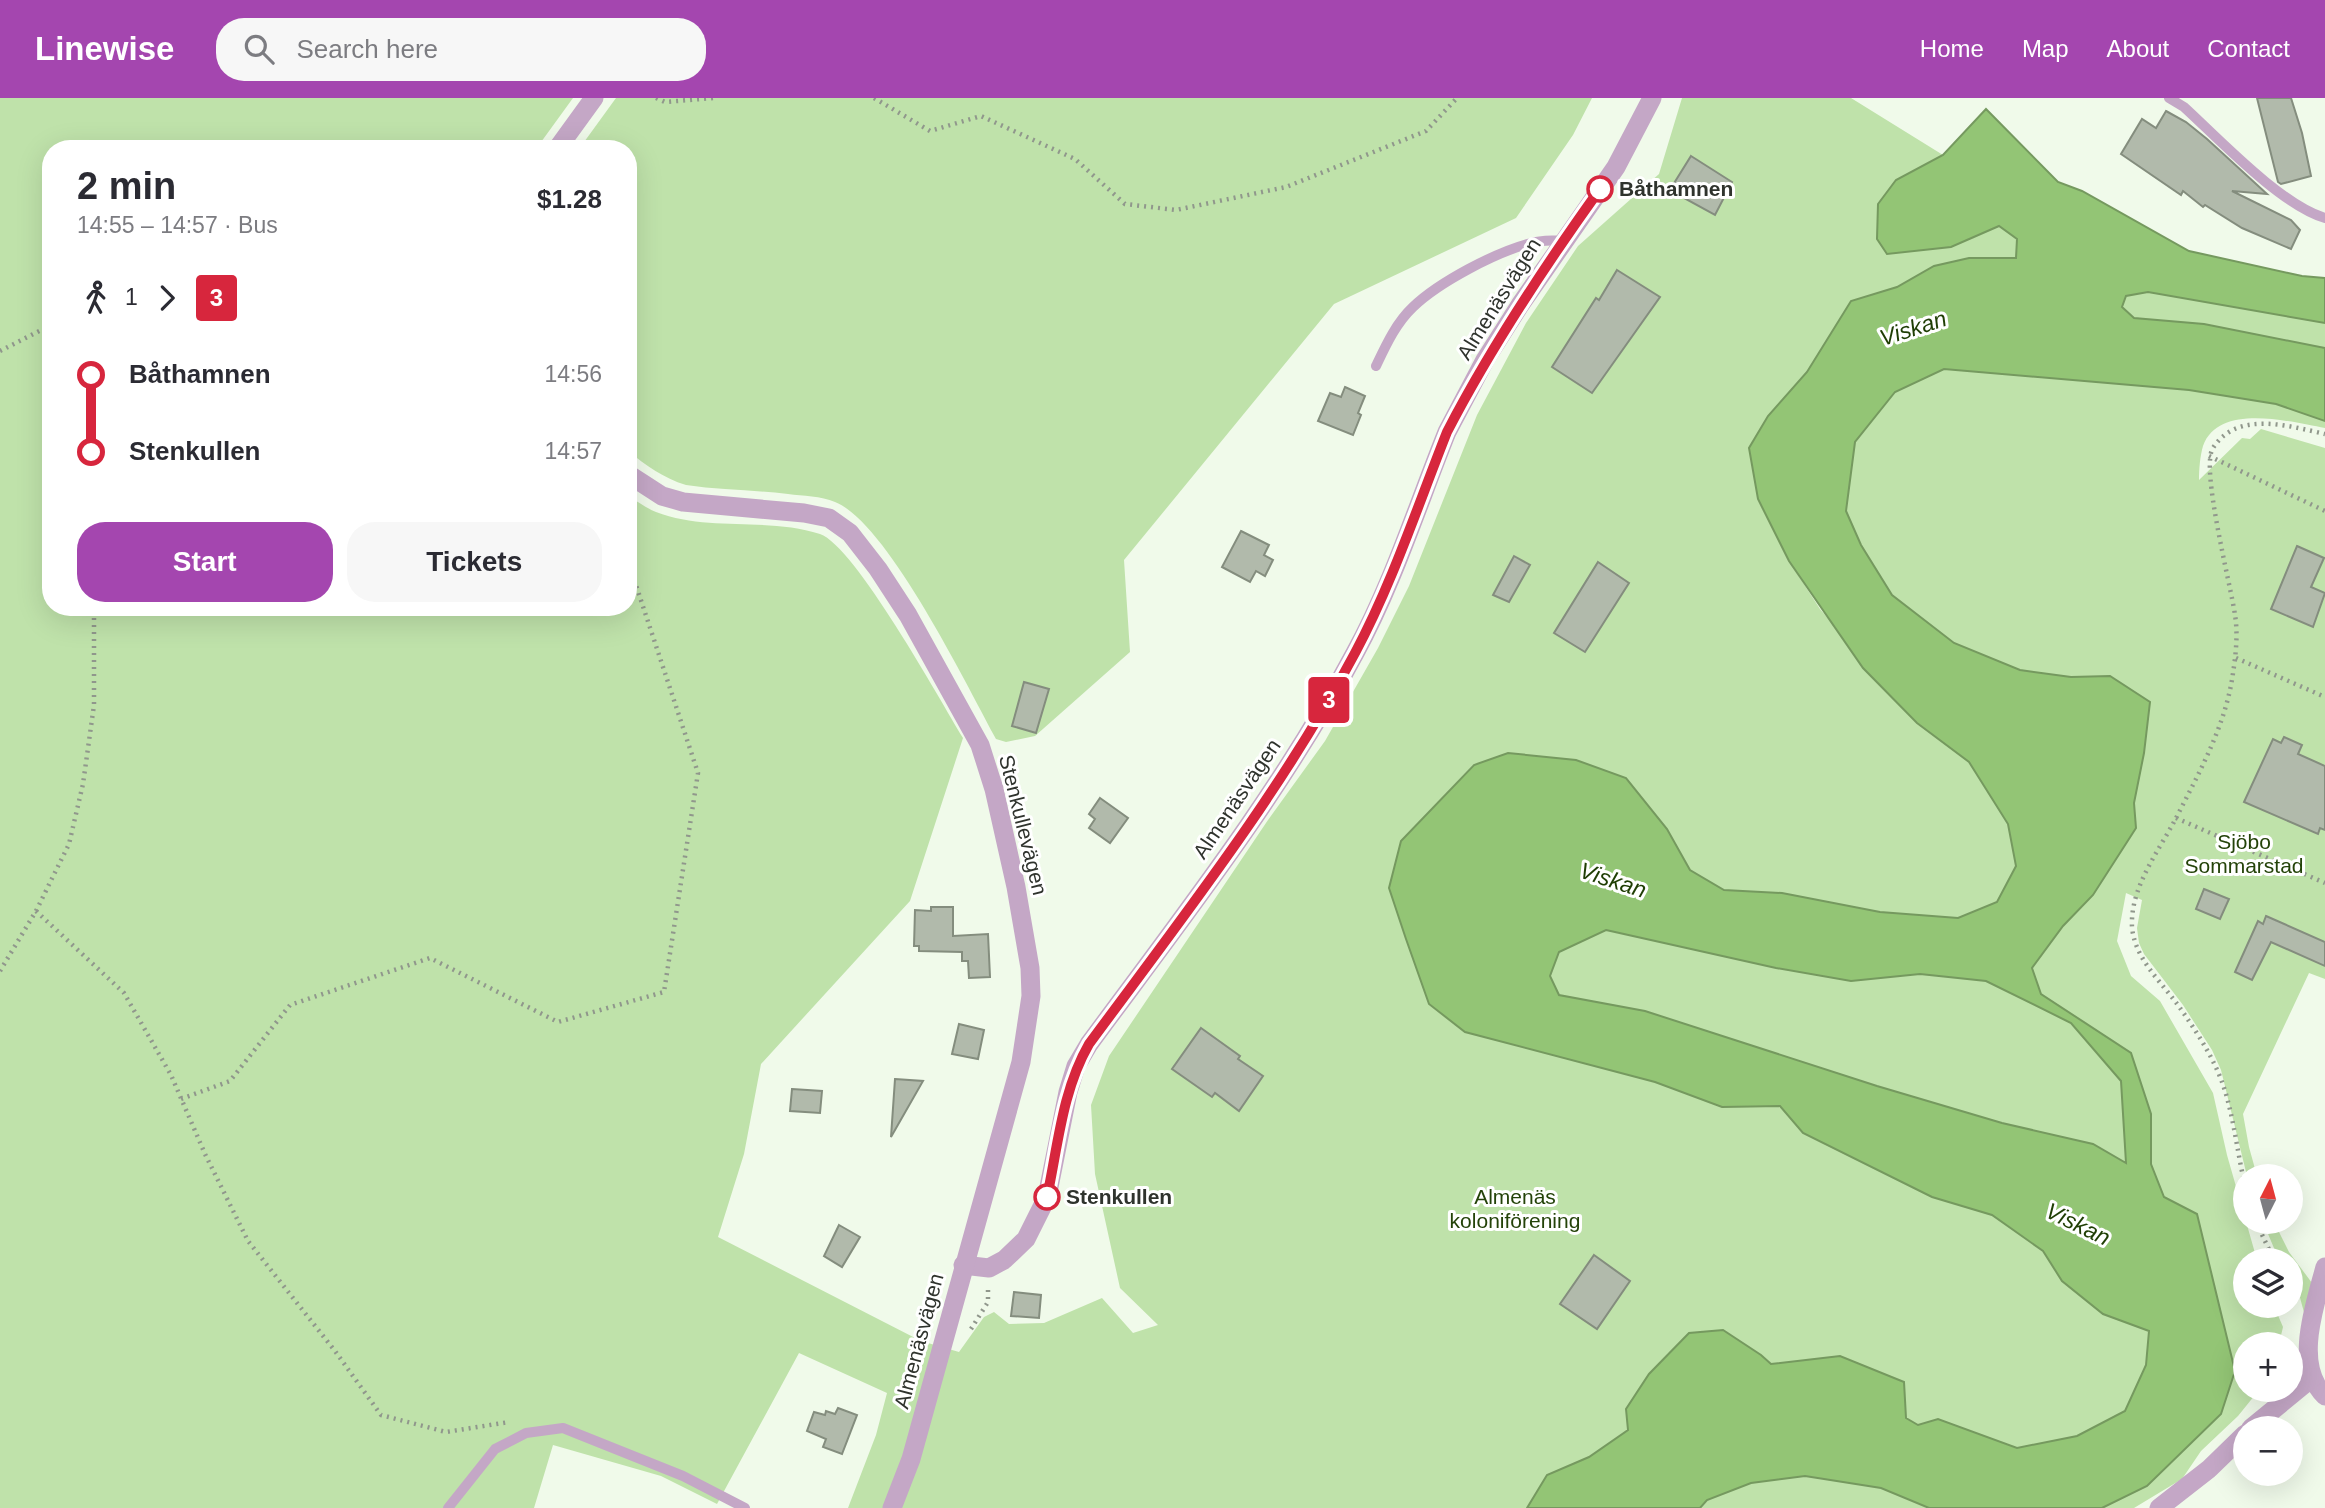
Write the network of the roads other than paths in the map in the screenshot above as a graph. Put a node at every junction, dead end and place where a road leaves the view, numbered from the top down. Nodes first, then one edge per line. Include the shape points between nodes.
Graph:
1 (594, 98) edge
2 (1652, 98) edge
3 (2169, 98) edge
4 (564, 140) edge
5 (2325, 218) edge
6 (1563, 240) junction
7 (1376, 366) dead end
8 (637, 480) edge
9 (963, 1265) junction
10 (2325, 1267) edge
11 (2312, 1378) junction
12 (2325, 1396) edge
13 (2266, 1416) edge
14 (2233, 1446) edge
15 (449, 1508) edge
16 (744, 1508) edge
17 (892, 1508) edge
18 (2159, 1508) edge

1 - 4 street
2 - 6 street, Almenäsvägen via 1616,167
3 - 5 lane via 2275,189 2308,213
6 - 7 lane via 1534,242 1499,254 1447,283 1413,306
6 - 9 street, Almenäsvägen via 1452,422 1374,615 1328,702 1217,870 1076,1066 1047,1197 1026,1239 989,1268
8 - 9 street, Stenkullevägen via 662,496 683,502 804,513 829,518 850,533 908,615 980,746 1016,887 1031,996 1021,1062
9 - 17 street, Almenäsvägen via 911,1459
10 - 11 street via 2308,1347
11 - 12 street
11 - 13 street
14 - 18 street
15 - 16 lane via 495,1449 526,1433 563,1429 683,1476

